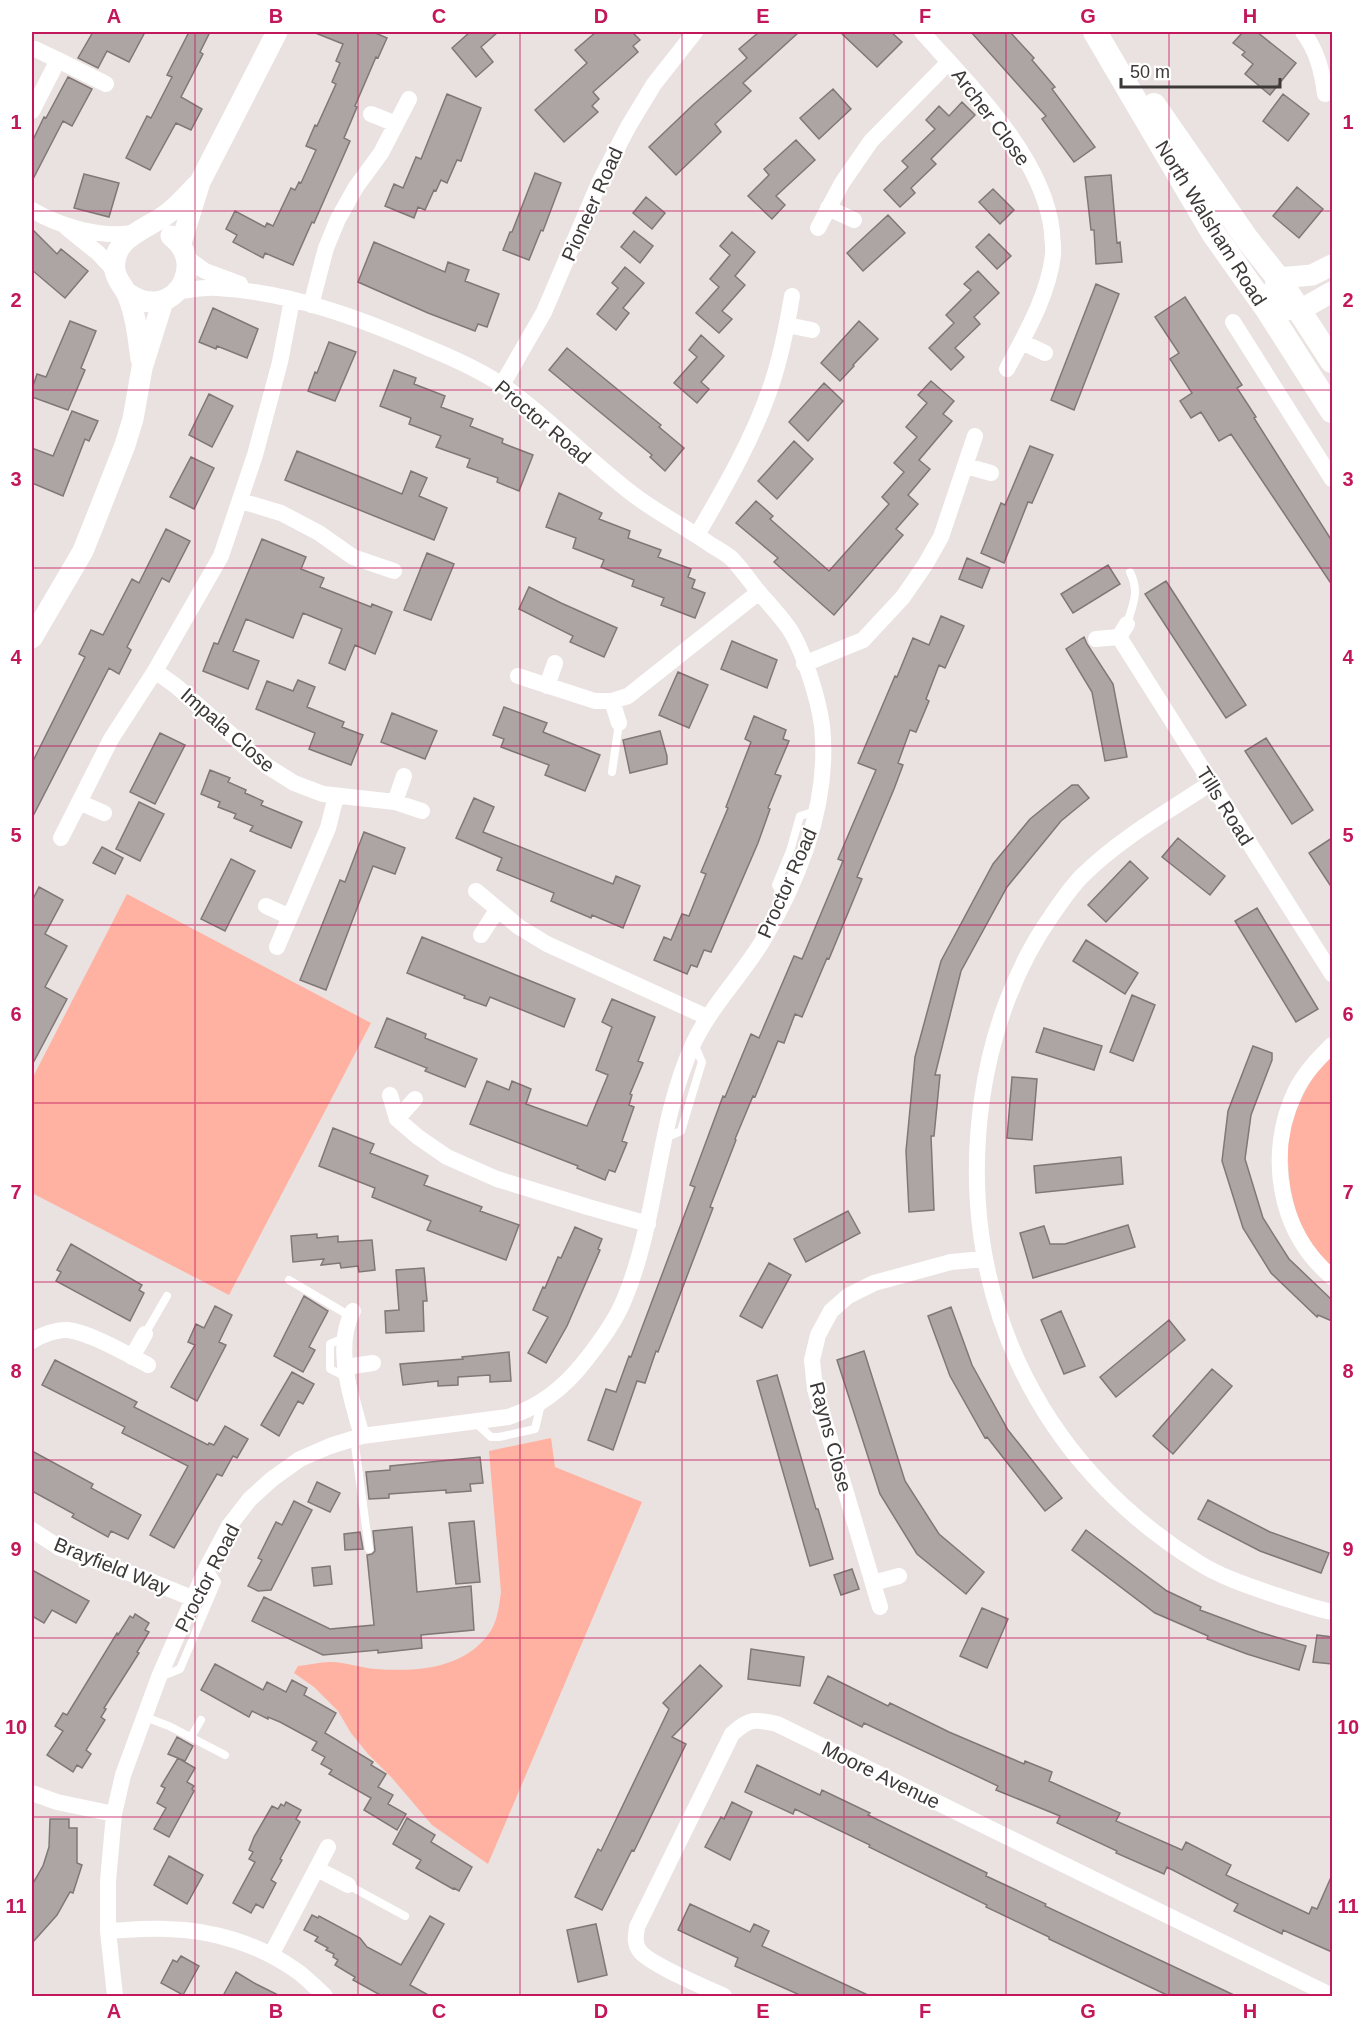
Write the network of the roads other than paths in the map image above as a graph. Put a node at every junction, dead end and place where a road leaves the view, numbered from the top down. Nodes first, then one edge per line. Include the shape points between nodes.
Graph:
1 (277, 32) edge
2 (695, 32) edge
3 (922, 32) edge
4 (1096, 32) edge
5 (1303, 32) edge
6 (35, 49) dead end
7 (58, 60) junction
8 (949, 62) junction
9 (106, 84) dead end
10 (1325, 94) dead end
11 (410, 99) dead end
12 (32, 111) edge
13 (371, 114) dead end
14 (396, 124) junction
15 (200, 182) junction
16 (828, 208) junction
17 (32, 210) edge
18 (854, 220) dead end
19 (64, 225) junction
20 (818, 228) dead end
21 (139, 231) junction
22 (184, 250) junction
23 (1332, 265) edge
24 (115, 271) junction
25 (1278, 278) junction
26 (1332, 292) edge
27 (127, 293) junction
28 (263, 294) junction
29 (170, 296) junction
30 (792, 296) dead end
31 (291, 300) junction
32 (311, 305) junction
33 (1266, 309) junction
34 (1300, 310) junction
35 (1233, 322) dead end
36 (787, 325) junction
37 (812, 330) dead end
38 (1022, 342) junction
39 (1045, 353) dead end
40 (1332, 361) edge
41 (142, 368) junction
42 (1007, 369) dead end
43 (502, 385) junction
44 (1332, 411) edge
45 (975, 436) dead end
46 (966, 466) junction
47 (991, 473) dead end
48 (1332, 479) edge
49 (241, 501) junction
50 (697, 535) junction
51 (394, 571) dead end
52 (1130, 572) dead end
53 (759, 592) junction
54 (1123, 630) junction
55 (32, 638) edge
56 (1096, 639) dead end
57 (555, 663) dead end
58 (804, 664) junction
59 (155, 671) junction
60 (518, 676) dead end
61 (547, 686) junction
62 (612, 702) junction
63 (619, 723) joint
64 (612, 772) dead end
65 (404, 776) dead end
66 (1211, 783) junction
67 (336, 796) junction
68 (79, 802) junction
69 (395, 802) junction
70 (422, 811) dead end
71 (104, 813) dead end
72 (62, 838) dead end
73 (476, 891) dead end
74 (266, 906) dead end
75 (497, 910) junction
76 (290, 917) junction
77 (481, 935) dead end
78 (277, 948) dead end
79 (1332, 974) edge
80 (707, 1017) junction
81 (1332, 1044) edge
82 (390, 1095) dead end
83 (415, 1099) dead end
84 (397, 1119) junction
85 (648, 1224) junction
86 (984, 1259) junction
87 (1332, 1277) edge
88 (289, 1280) dead end
89 (167, 1296) dead end
90 (352, 1314) joint
91 (145, 1334) joint
92 (32, 1339) edge
93 (132, 1357) junction
94 (373, 1363) dead end
95 (148, 1365) dead end
96 (346, 1372) junction
97 (358, 1437) junction
98 (32, 1530) edge
99 (369, 1548) dead end
100 (207, 1567) junction
101 (898, 1576) dead end
102 (873, 1583) junction
103 (194, 1599) junction
104 (880, 1607) dead end
105 (1332, 1612) edge
106 (159, 1677) junction
107 (145, 1716) junction
108 (201, 1720) dead end
109 (191, 1737) junction
110 (225, 1755) dead end
111 (32, 1793) edge
112 (114, 1814) junction
113 (328, 1847) dead end
114 (317, 1869) junction
115 (348, 1885) joint
116 (405, 1916) dead end
117 (108, 1931) junction
118 (271, 1955) junction
119 (115, 1996) edge
120 (325, 1996) edge
121 (724, 1996) edge
122 (1332, 1996) edge

1 - 15 street
2 - 43 street, Pioneer Road via 654,84 628,127 599,183 544,312
3 - 8 street, Archer Close
4 - 25 main road, North Walsham Road via 1157,108
4 - 33 main road, North Walsham Road via 1213,233
5 - 10 street via 1316,52
6 - 7 street
7 - 9 street
7 - 12 street
8 - 16 street, Archer Close via 871,141
8 - 38 street, Archer Close via 1013,140 1039,182 1050,216 1054,253 1046,290
11 - 14 street
13 - 14 street
14 - 32 street via 338,219
15 - 21 street via 168,213
15 - 22 street
16 - 18 street
16 - 20 street, Archer Close
17 - 19 street
19 - 21 street via 107,234
19 - 24 street
21 - 22 street via 165,232
21 - 24 street via 122,243
22 - 28 street, Proctor Road via 205,271
22 - 29 street via 187,276
23 - 25 street via 1312,275
24 - 27 street
25 - 33 street
25 - 34 main road, North Walsham Road
26 - 34 street
27 - 29 street via 145,302
27 - 41 street via 136,322
28 - 29 street, Proctor Road via 212,287
28 - 31 street, Proctor Road
29 - 41 street
30 - 36 street
31 - 32 street, Proctor Road
31 - 49 street via 280,362
32 - 43 street, Proctor Road via 378,326 454,358
33 - 34 street
33 - 44 main road, North Walsham Road
34 - 40 main road, North Walsham Road
35 - 48 street, North Walsham Road
36 - 37 street
36 - 50 street via 772,385 752,434
38 - 39 street
38 - 42 street, Archer Close
41 - 55 street via 130,428 93,526
43 - 50 street, Proctor Road via 633,495
45 - 46 street
46 - 47 street
46 - 58 street via 941,537 903,597 862,640
49 - 51 street via 281,513 319,533 352,557
49 - 59 street via 221,556
50 - 53 street, Proctor Road via 730,557
52 - 54 lane via 1136,585 1135,598
53 - 58 street, Proctor Road via 790,630
53 - 62 street via 628,696
54 - 56 street
54 - 66 street, Tills Road
57 - 61 street
58 - 80 street, Proctor Road via 816,694 822,728 818,811 804,856 762,942
59 - 67 street, Impala Close via 267,766 294,783
59 - 68 street via 111,739
60 - 61 street
61 - 62 street
62 - 63 street
63 - 64 lane
65 - 69 street
66 - 79 street, Tills Road
66 - 86 street via 1122,842 1081,877 1050,917 1023,965 999,1022 986,1069 977,1133 976,1196
67 - 69 street, Impala Close
67 - 76 street via 328,828
68 - 71 street
68 - 72 street
69 - 70 street, Impala Close
73 - 75 street
74 - 76 street
75 - 77 street
75 - 80 street via 547,944
76 - 78 street
80 - 85 street, Proctor Road via 675,1091
81 - 87 street via 1296,1090 1284,1119 1279,1151 1280,1183 1288,1214 1302,1243
82 - 84 street
83 - 84 street
84 - 85 street via 447,1157 497,1179
85 - 97 street, Proctor Road via 623,1303 601,1341 571,1379 541,1403 508,1416
86 - 102 street, Rayns Close via 951,1262 874,1283 848,1296 831,1311 818,1335 812,1360 815,1389
86 - 105 street via 996,1308 1015,1356 1066,1445 1101,1486 1145,1526 1201,1564 1254,1588
88 - 90 lane
89 - 91 lane
90 - 96 street via 345,1338
91 - 93 street
92 - 93 street via 68,1330
93 - 95 street
94 - 96 street
96 - 97 street
97 - 99 lane
97 - 100 street, Proctor Road via 300,1459 272,1479 229,1526
98 - 103 street, Brayfield Way via 60,1548
100 - 103 street, Proctor Road
100 - 106 lane via 217,1582 180,1669
101 - 102 street
102 - 104 street, Rayns Close
103 - 106 street, Proctor Road
106 - 107 street, Proctor Road
107 - 109 lane
107 - 112 street, Proctor Road via 123,1775
108 - 109 lane
109 - 110 lane
111 - 112 street
112 - 117 street, Proctor Road
113 - 114 street
114 - 115 street
114 - 118 street
115 - 116 lane
117 - 118 street via 205,1932
117 - 119 street, Proctor Road
118 - 120 street via 296,1970
121 - 122 street, Moore Avenue via 651,1960 640,1952 635,1940 637,1927 732,1734 744,1723 759,1720 788,1730

